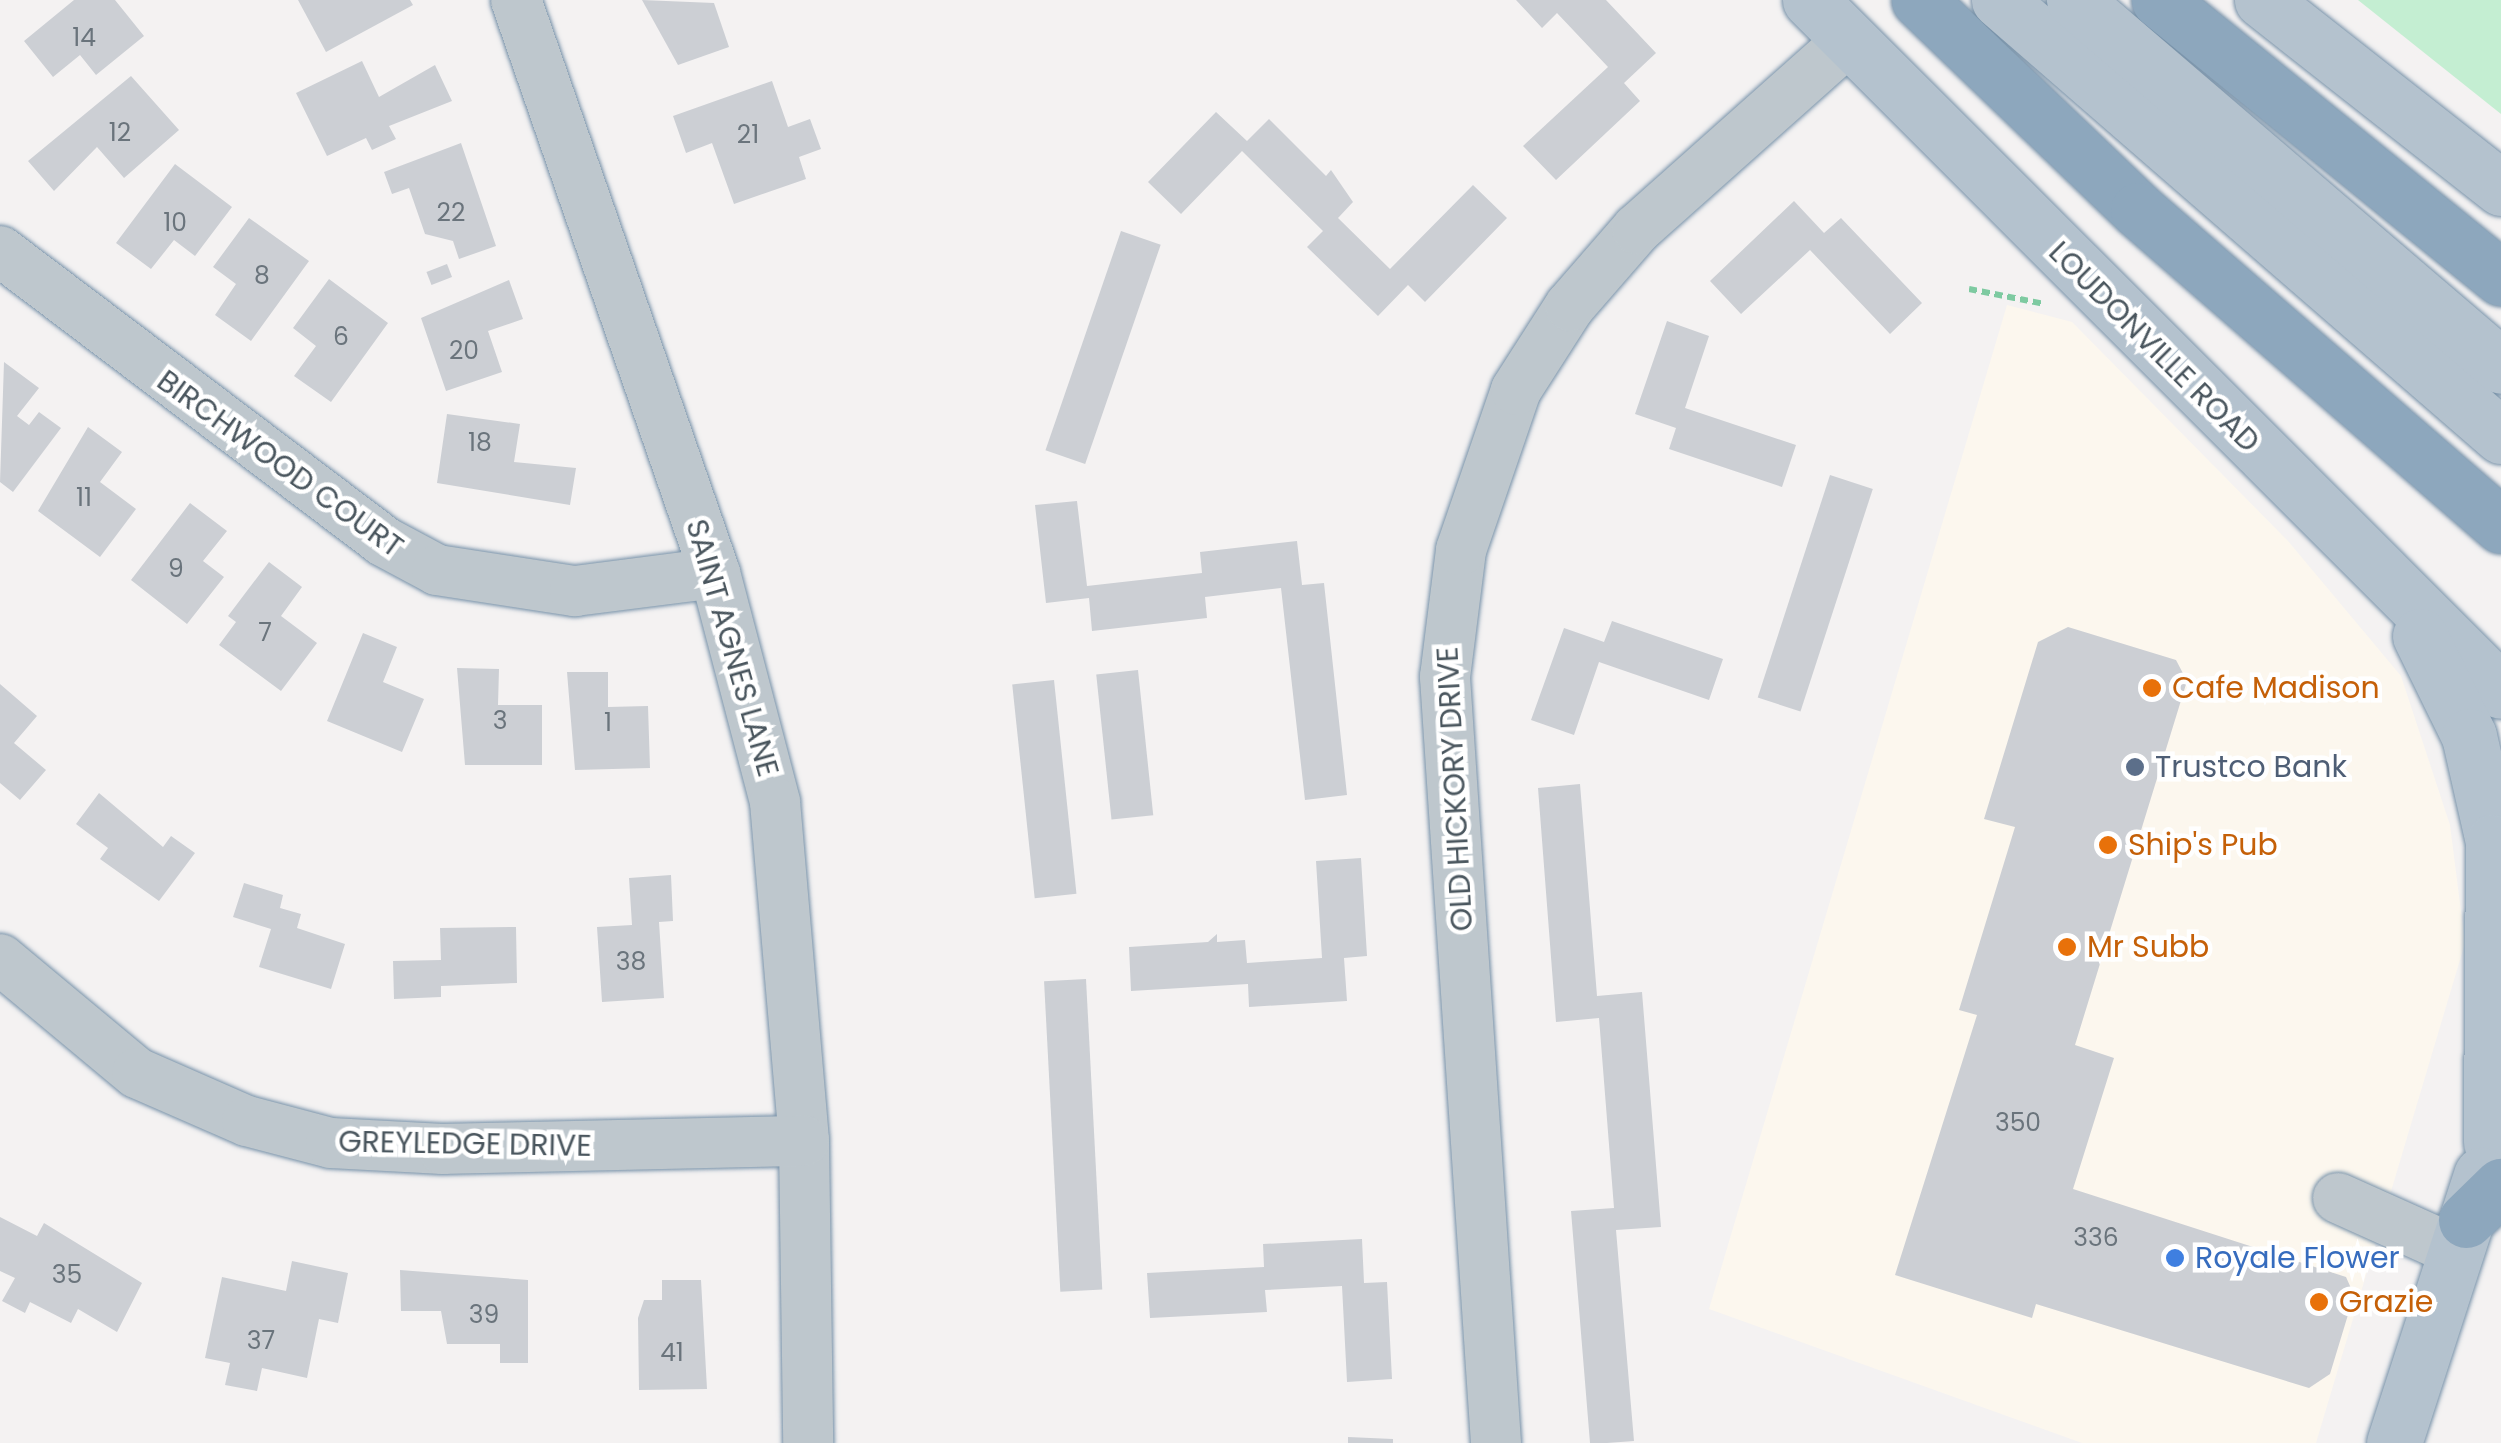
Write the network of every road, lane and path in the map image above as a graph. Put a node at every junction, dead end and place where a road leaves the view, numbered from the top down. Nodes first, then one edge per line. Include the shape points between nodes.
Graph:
1 (516, 0) edge
2 (1810, 0) edge
3 (1919, 0) edge
4 (1998, 0) edge
5 (2074, 0) edge
6 (2159, 0) edge
7 (2262, 0) edge
8 (1849, 40) junction
9 (2501, 188) edge
10 (0, 252) edge
11 (2501, 278) edge
12 (1968, 289) dead end
13 (2062, 312) dead end
14 (2501, 366) edge
15 (2501, 436) edge
16 (2501, 525) edge
17 (715, 572) junction
18 (2380, 575) junction
19 (2501, 691) edge
20 (0, 959) edge
21 (804, 1141) junction
22 (2483, 1182) edge
23 (2338, 1198) dead end
24 (808, 1443) edge
25 (1496, 1443) edge
26 (2394, 1443) edge

1 - 17 street, SAINT AGNES LANE
2 - 8 main road, LOUDONVILLE ROAD
3 - 16 highway via 2138,210
4 - 15 main road
5 - 14 main road
6 - 11 highway
7 - 9 main road
8 - 18 main road, LOUDONVILLE ROAD
8 - 25 street, OLD HICKORY DRIVE via 1637,230 1570,306 1516,390 1464,535 1444,676
10 - 17 street, BIRCHWOOD COURT via 321,496 437,570 575,591
12 - 13 path via 2008,290
17 - 21 street, SAINT AGNES LANE via 777,816
18 - 19 main road, LOUDONVILLE ROAD
18 - 22 main road via 2453,695 2487,805 2498,925
20 - 21 street, GREYLEDGE DRIVE via 137,1073 246,1121 330,1142 443,1150
21 - 24 street, SAINT AGNES LANE
22 - 23 street
22 - 26 main road

